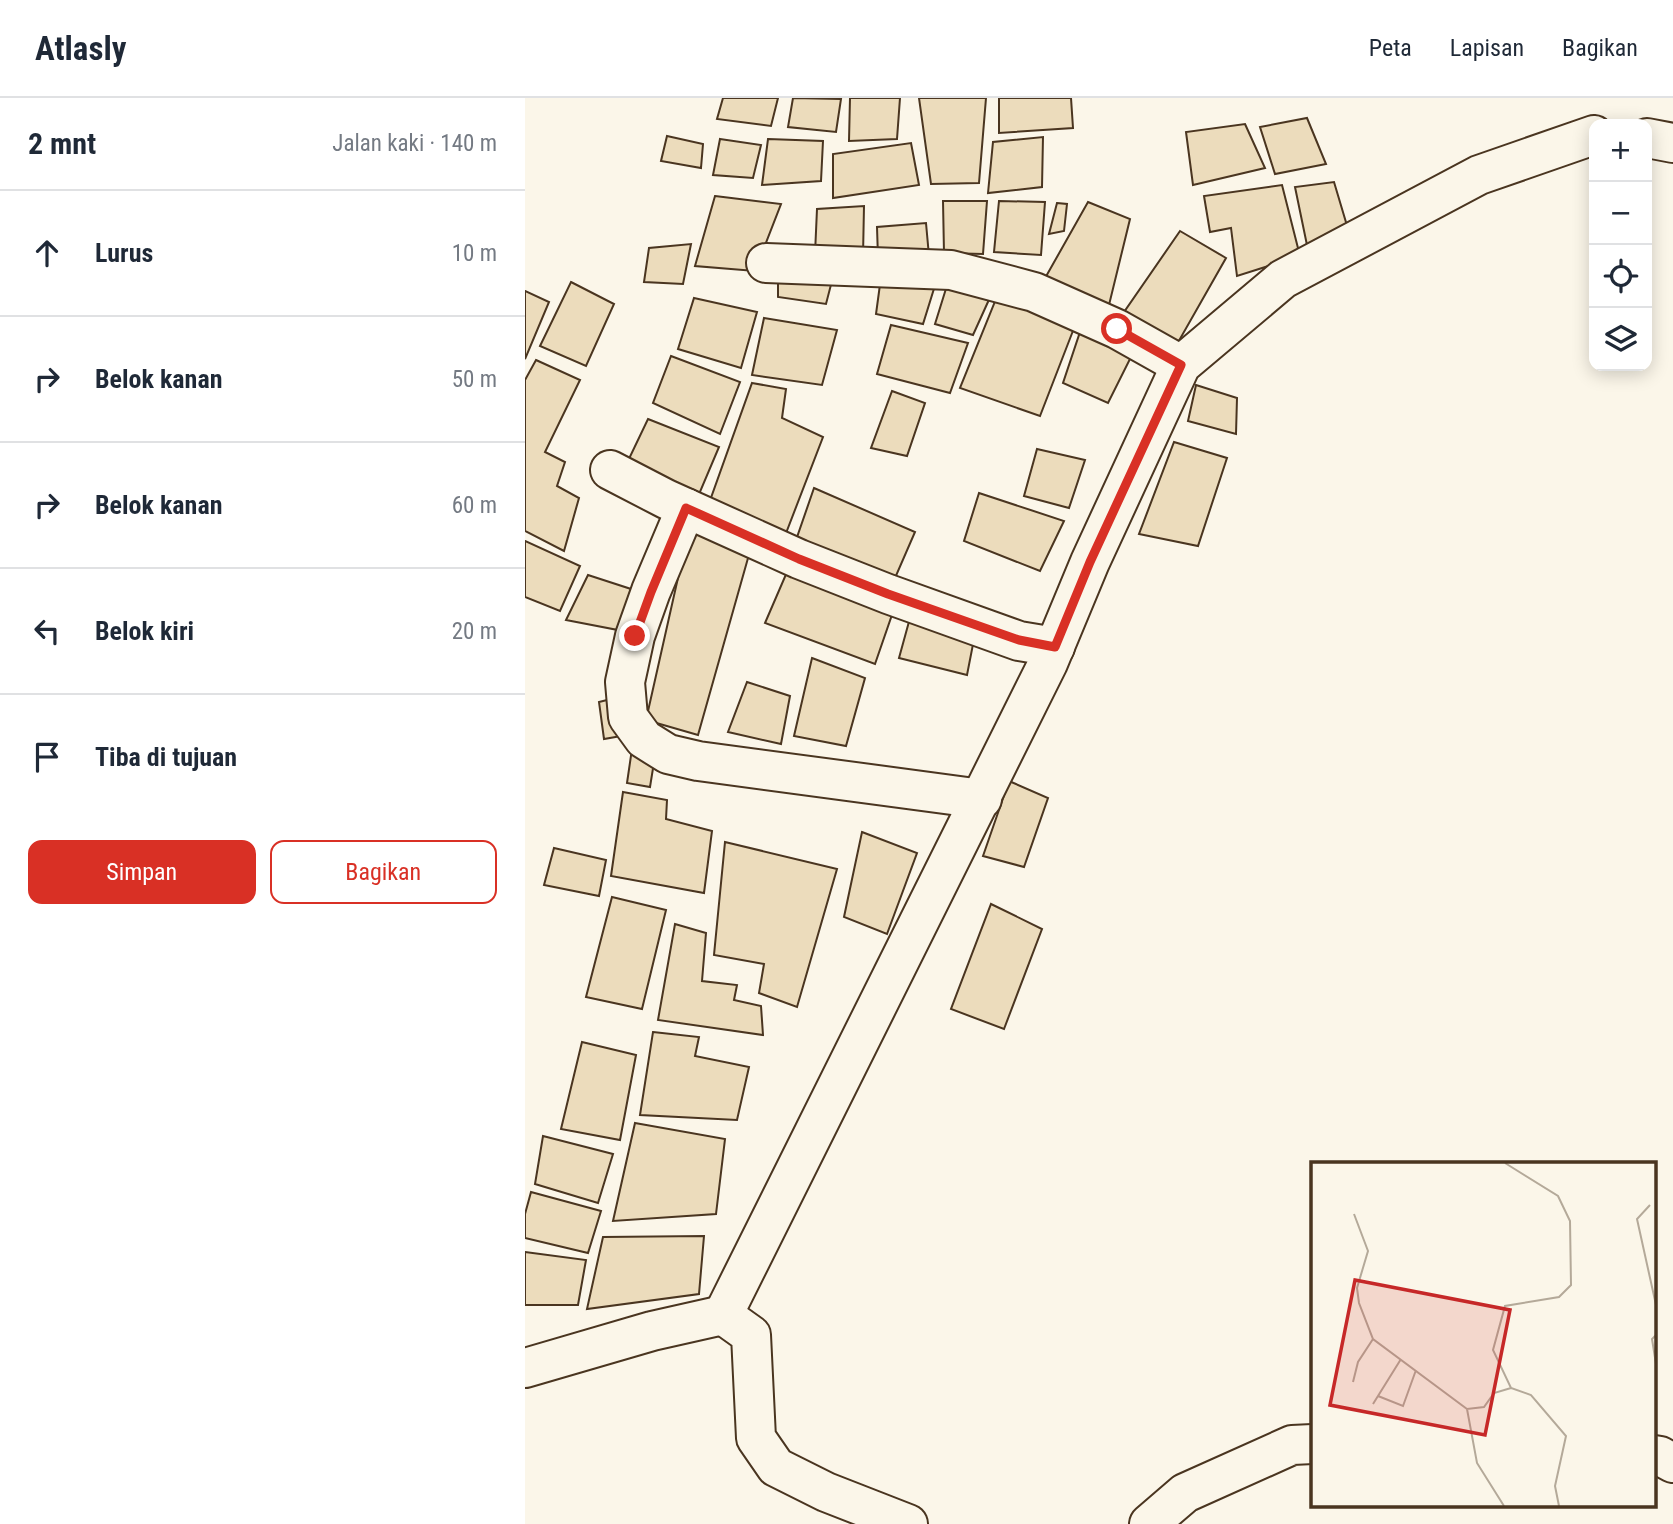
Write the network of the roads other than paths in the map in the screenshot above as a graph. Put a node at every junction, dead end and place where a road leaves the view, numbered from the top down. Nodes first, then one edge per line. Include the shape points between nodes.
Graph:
1 (1589, 137) edge
2 (1652, 139) edge
3 (1673, 143) edge
4 (766, 263) dead end
5 (1181, 365) junction
6 (610, 470) dead end
7 (686, 508) junction
8 (1055, 647) junction
9 (982, 799) junction
10 (723, 1315) junction
11 (525, 1368) edge
12 (1311, 1444) edge
13 (1655, 1455) edge
14 (1673, 1463) edge
15 (908, 1524) edge
16 (1149, 1524) edge

1 - 5 street via 1479,175 1283,279
2 - 3 street
4 - 5 street via 951,270 1034,292 1117,329
5 - 8 street
6 - 7 street
7 - 8 street via 888,594 1019,640
7 - 9 street via 635,636 625,682 628,717 644,739 668,754 698,761
8 - 9 street
9 - 10 street
10 - 11 street
10 - 15 street via 751,1335 756,1438 776,1467
12 - 16 street via 1292,1445 1185,1493
13 - 14 street

